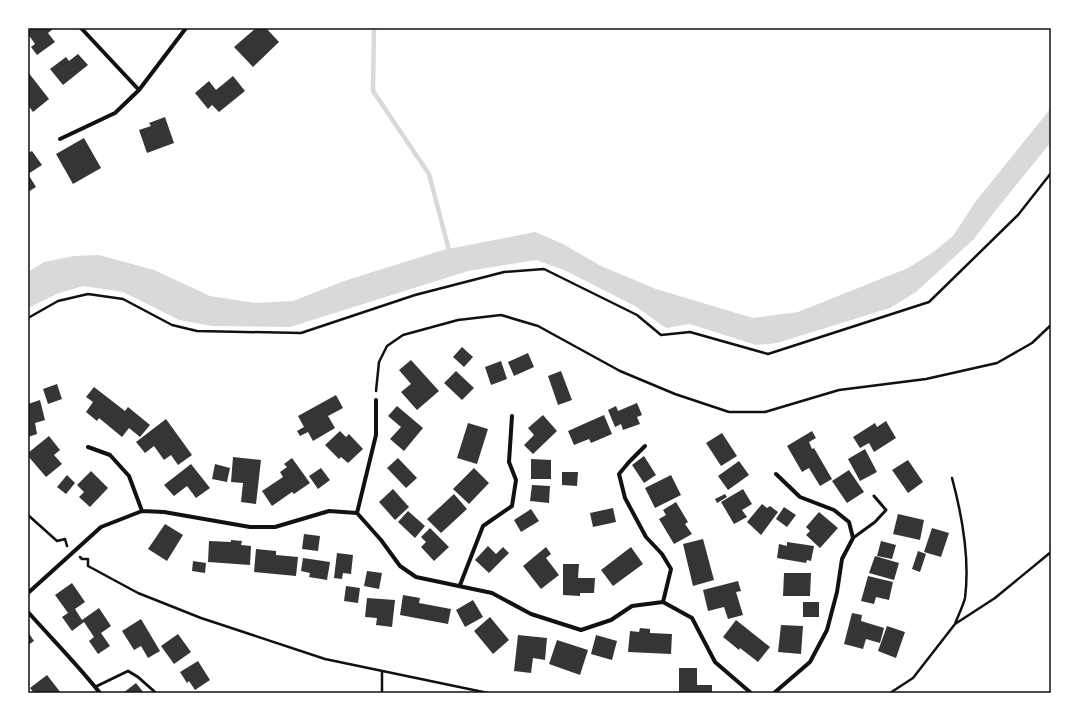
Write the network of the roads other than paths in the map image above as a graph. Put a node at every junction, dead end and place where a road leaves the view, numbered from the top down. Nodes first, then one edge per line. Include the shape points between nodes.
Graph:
1 (81, 28) edge
2 (186, 28) edge
3 (139, 90) junction
4 (60, 139) dead end
5 (376, 400) road end
6 (512, 416) dead end
7 (645, 446) dead end
8 (88, 447) dead end
9 (776, 474) dead end
10 (874, 496) dead end
11 (142, 511) junction
12 (357, 513) junction
13 (853, 538) junction
14 (460, 585) junction
15 (28, 593) edge
16 (663, 602) junction
17 (28, 612) edge
18 (95, 687) junction
19 (100, 693) edge
20 (156, 693) edge
21 (751, 693) edge
22 (774, 693) edge

1 - 3 street
2 - 3 street
3 - 4 street via 115,113
5 - 12 street via 376,435
6 - 14 street via 509,462 516,480 512,506 483,526
7 - 16 street via 619,474 625,498 646,537 662,554 671,569
8 - 11 street via 110,456 129,476
9 - 13 street via 800,497 834,510 849,522
10 - 13 lane via 886,510 875,522
11 - 12 street via 164,512 250,527 275,527 329,510
11 - 15 street via 101,527
12 - 14 street via 400,566 416,577
13 - 22 street via 842,559 827,630 810,662
14 - 16 street via 492,593 531,614 581,630 611,620 632,606
16 - 21 street via 692,618 715,662
17 - 18 street
18 - 19 street
18 - 20 lane via 128,671

